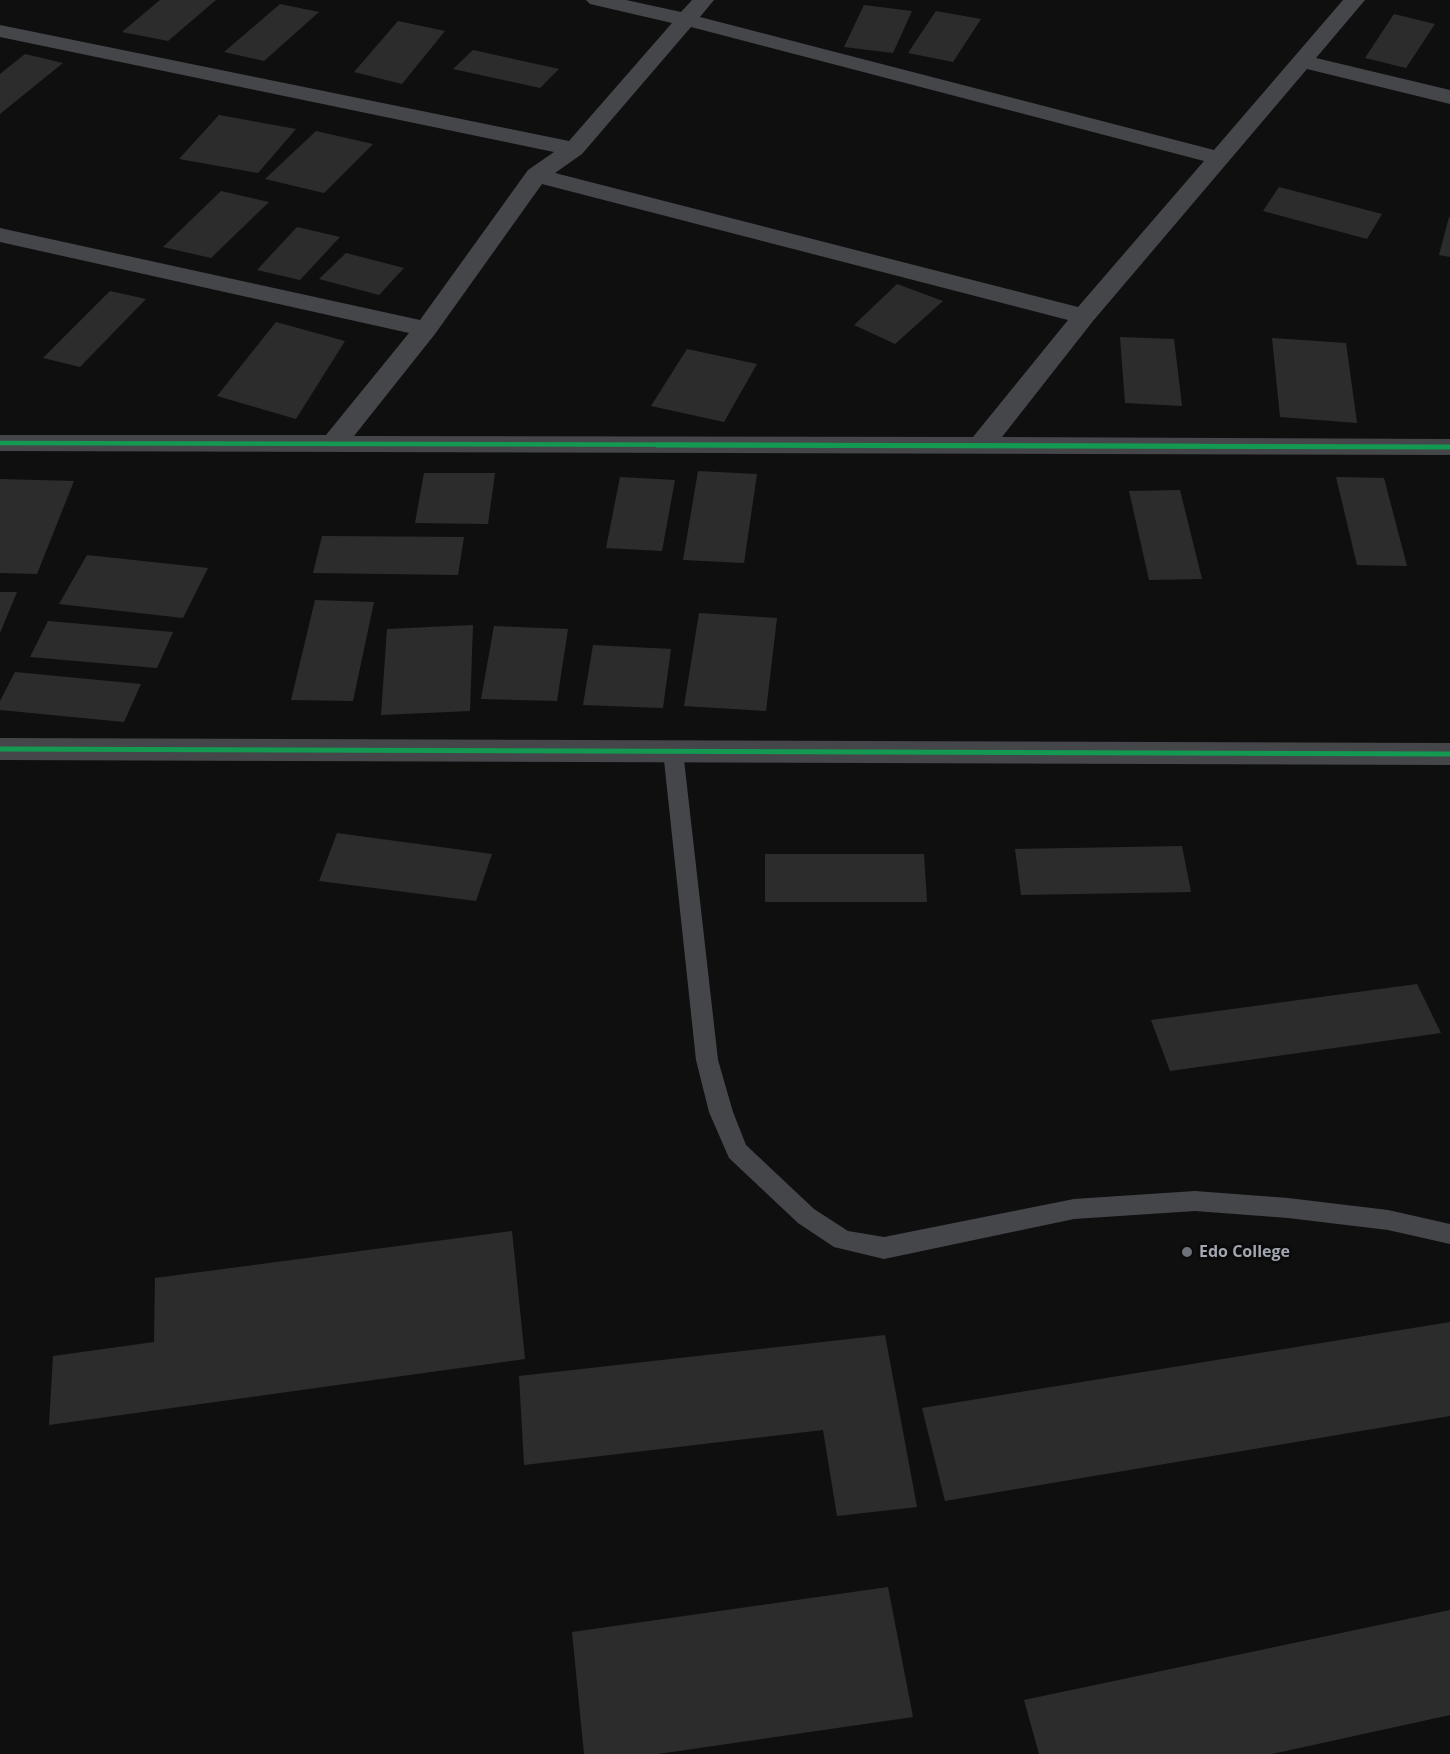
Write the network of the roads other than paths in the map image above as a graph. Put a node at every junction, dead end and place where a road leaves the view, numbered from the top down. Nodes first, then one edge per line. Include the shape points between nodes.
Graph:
1 (597, 0) edge
2 (703, 0) edge
3 (1354, 0) edge
4 (687, 20) junction
5 (0, 30) edge
6 (1301, 62) junction
7 (1450, 97) edge
8 (574, 149) junction
9 (1218, 158) junction
10 (536, 175) junction
11 (0, 236) edge
12 (1084, 316) junction
13 (426, 329) junction
14 (0, 442) edge
15 (333, 444) junction
16 (980, 447) junction
17 (1450, 447) edge
18 (0, 749) edge
19 (673, 751) junction
20 (1450, 754) edge
21 (1450, 1234) edge

1 - 4 street
2 - 4 street
3 - 6 street
4 - 8 street
4 - 9 street
5 - 8 street
6 - 7 street
6 - 9 street
8 - 10 street
9 - 12 street
10 - 12 street
10 - 13 street
11 - 13 street
12 - 16 street
13 - 15 street
14 - 15 street
15 - 16 street
16 - 17 street
18 - 19 street
19 - 20 street
19 - 21 lane via 706,1060 721,1112 737,1151 806,1216 843,1240 884,1248 1074,1209 1195,1201 1388,1220

